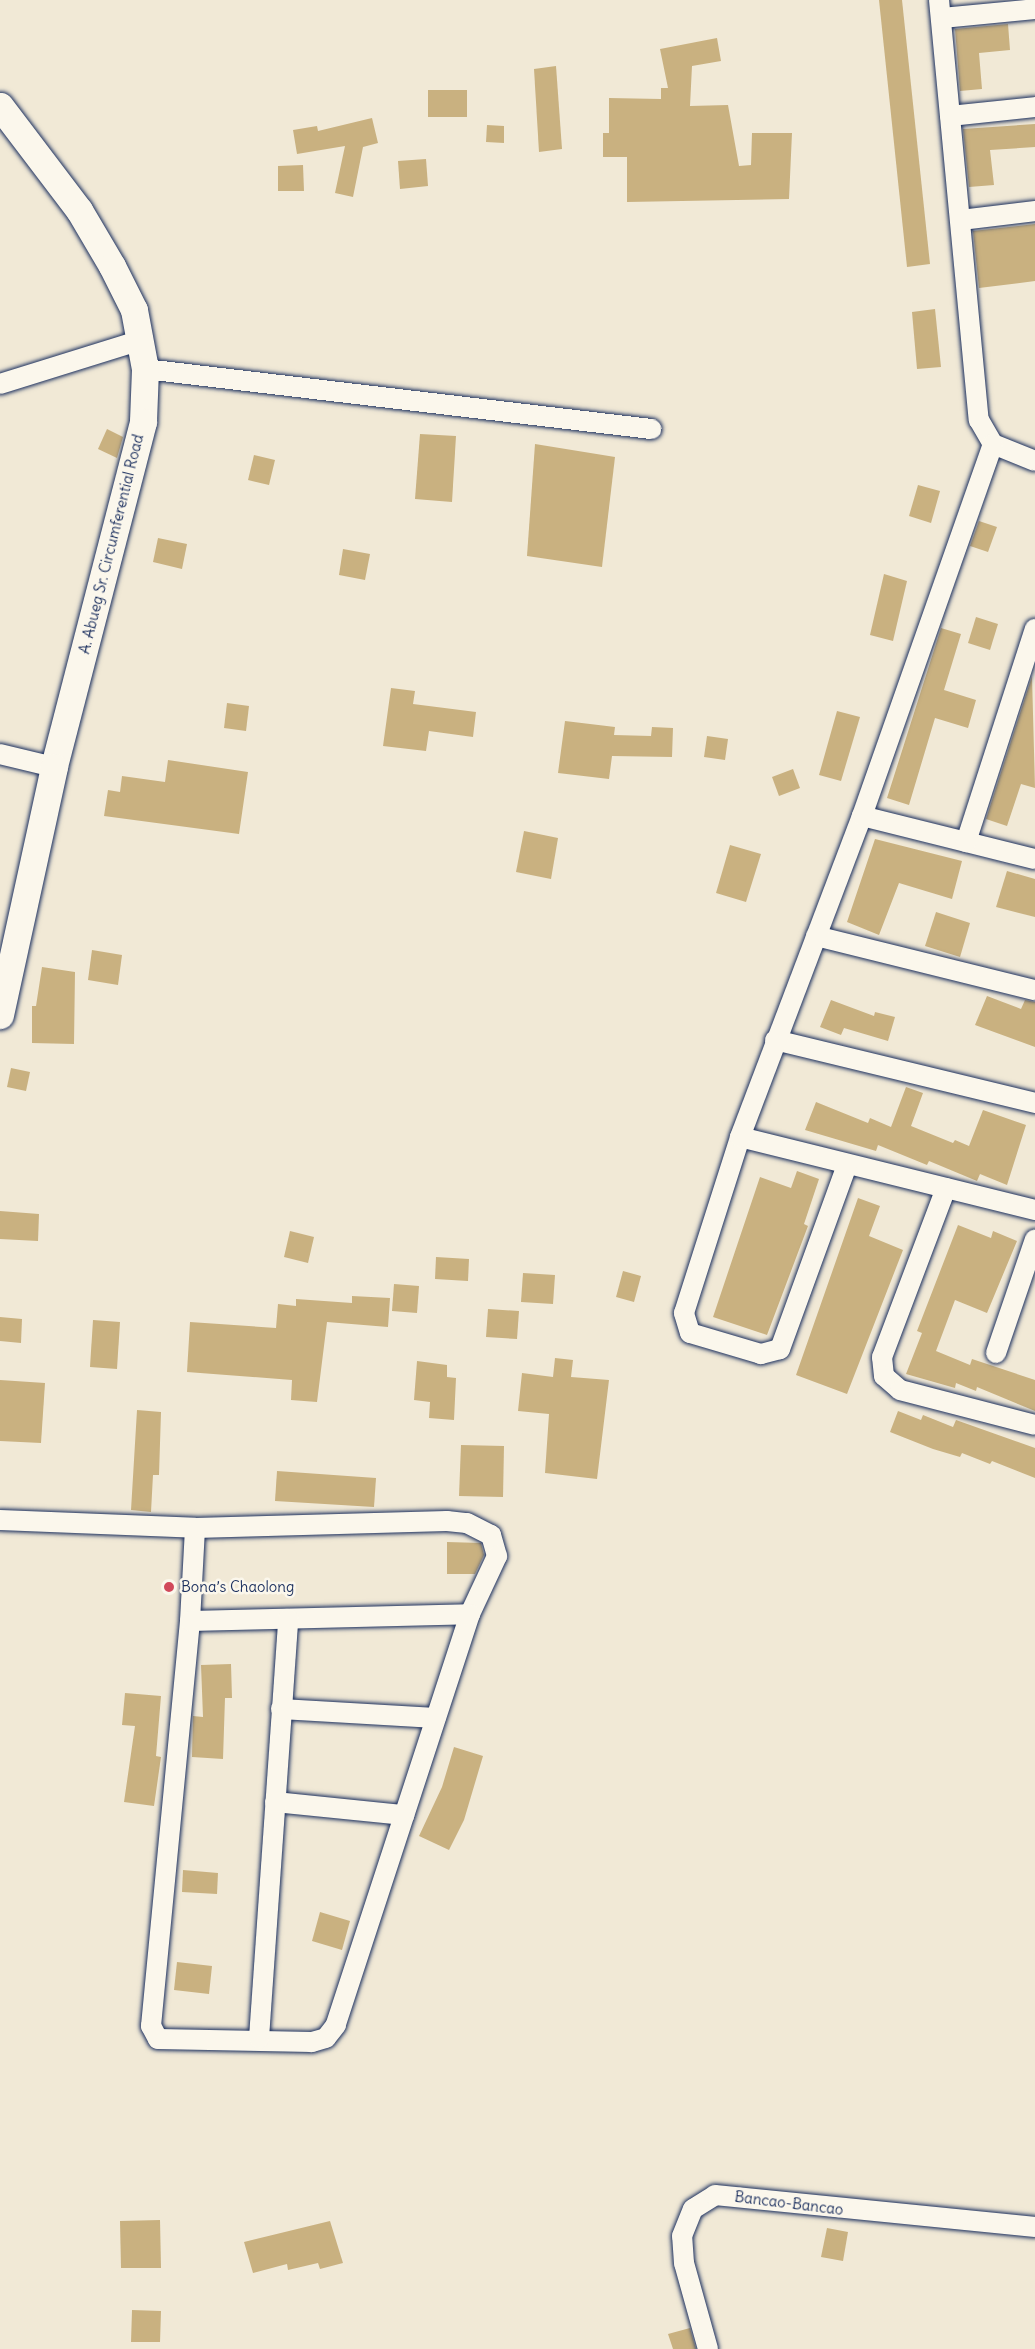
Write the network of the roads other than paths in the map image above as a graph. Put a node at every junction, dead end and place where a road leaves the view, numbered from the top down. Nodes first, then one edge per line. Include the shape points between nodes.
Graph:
1 (940, 9) edge
2 (1035, 9) edge
3 (0, 106) edge
4 (1035, 107) edge
5 (950, 116) junction
6 (1035, 211) edge
7 (961, 220) junction
8 (141, 340) junction
9 (145, 369) junction
10 (0, 384) edge
11 (651, 429) dead end
12 (993, 444) junction
13 (1035, 461) edge
14 (1035, 629) edge
15 (0, 754) edge
16 (54, 767) junction
17 (862, 816) junction
18 (966, 842) junction
19 (1035, 859) edge
20 (816, 936) junction
21 (1035, 990) edge
22 (0, 1015) edge
23 (775, 1040) junction
24 (1035, 1103) edge
25 (740, 1137) junction
26 (847, 1165) junction
27 (945, 1188) junction
28 (1035, 1210) edge
29 (1035, 1239) edge
30 (996, 1353) dead end
31 (1035, 1425) edge
32 (0, 1520) edge
33 (195, 1528) junction
34 (470, 1614) junction
35 (288, 1619) junction
36 (190, 1621) junction
37 (281, 1709) junction
38 (436, 1718) junction
39 (275, 1802) junction
40 (404, 1815) junction
41 (259, 2038) junction
42 (1035, 2227) edge
43 (708, 2349) edge

1 - 2 street
1 - 5 street
3 - 8 street, A. Abueg Sr. Circumferential Road via 79,210 134,310
4 - 5 street
5 - 7 street
6 - 7 street
7 - 12 street via 979,420
8 - 9 street, A. Abueg Sr. Circumferential Road
8 - 10 street
9 - 11 street
9 - 16 street, A. Abueg Sr. Circumferential Road via 142,422 128,489
12 - 13 street
12 - 17 street
14 - 18 street
15 - 16 street
16 - 22 street, A. Abueg Sr. Circumferential Road
17 - 18 street
17 - 20 street
18 - 19 street
20 - 21 street
20 - 23 street
23 - 24 street
23 - 25 street
25 - 26 street
25 - 26 street via 684,1313 686,1325 698,1338 761,1354 774,1353 785,1344
26 - 27 street
27 - 28 street
27 - 31 street via 882,1357 884,1376 900,1390
29 - 30 street
32 - 33 street
33 - 34 street via 467,1523 491,1535 497,1556
33 - 36 street
34 - 35 street
34 - 38 street
35 - 36 street
35 - 37 street
36 - 41 street via 151,2026 159,2040
37 - 38 street
37 - 39 street
38 - 40 street
39 - 40 street
39 - 41 street
40 - 41 street via 336,2025 326,2038 312,2042
42 - 43 street, Bancao-Bancao via 715,2195 693,2209 682,2236 684,2263

